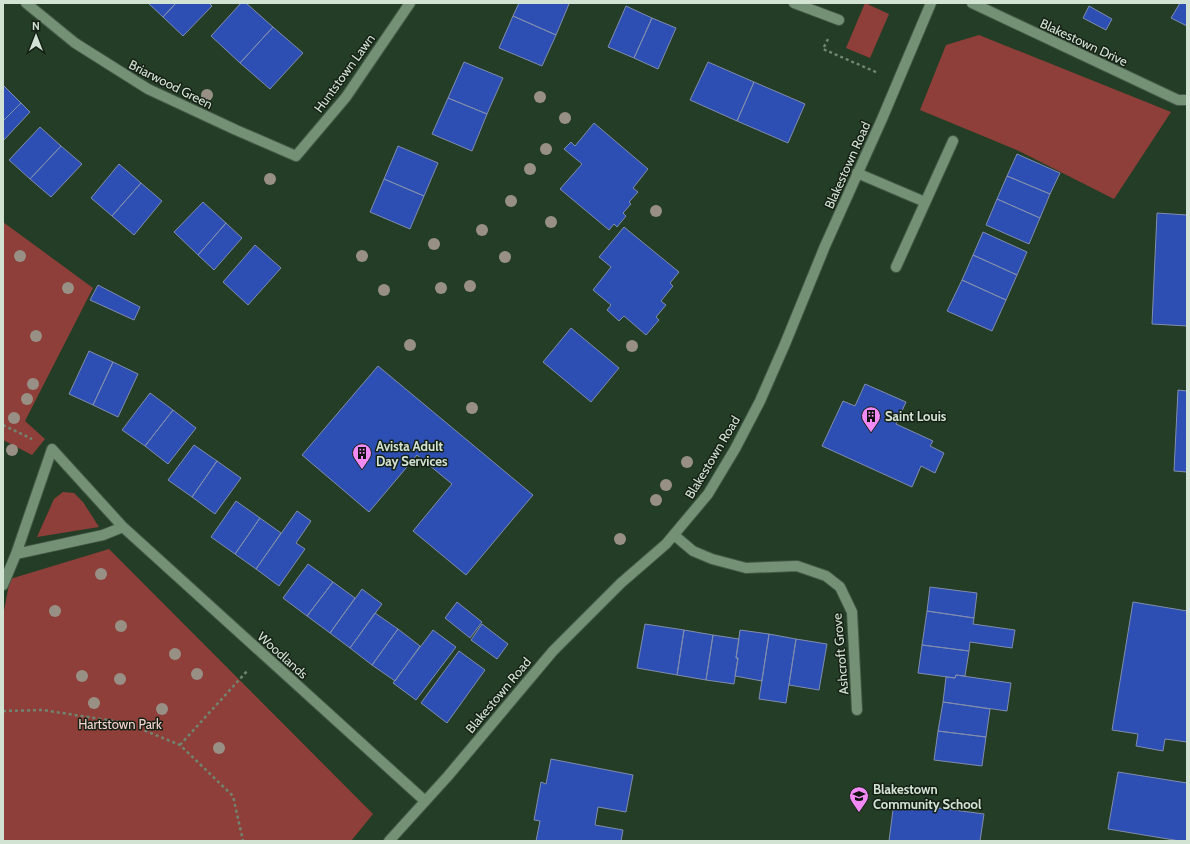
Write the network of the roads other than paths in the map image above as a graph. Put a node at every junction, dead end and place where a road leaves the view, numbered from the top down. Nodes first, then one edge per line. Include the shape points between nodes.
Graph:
1 (26, 3) edge
2 (410, 3) edge
3 (794, 3) edge
4 (931, 3) edge
5 (972, 3) edge
6 (839, 20) road end
7 (1187, 100) edge
8 (953, 141) dead end
9 (296, 156) joint
10 (857, 173) junction
11 (925, 202) junction
12 (896, 267) dead end
13 (123, 527) junction
14 (674, 535) junction
15 (16, 554) junction
16 (3, 585) edge
17 (857, 710) dead end
18 (425, 801) junction
19 (389, 841) edge

1 - 9 street, Briarwood Green via 75,43 148,89
2 - 9 street, Huntstown Lawn via 346,97
3 - 6 street
4 - 10 street, Blakestown Road
5 - 7 street, Blakestown Drive via 1178,100
8 - 11 street
10 - 11 street
10 - 14 street, Blakestown Road via 760,401 708,494
11 - 12 street
13 - 15 street via 103,535
13 - 15 street, Woodlands via 52,449
13 - 18 street, Woodlands
14 - 17 street, Ashcroft Grove via 693,551 712,559 746,568 797,566 826,576 840,587 852,612
14 - 18 street, Blakestown Road via 621,583 553,651
15 - 16 street
18 - 19 street, Blakestown Road

